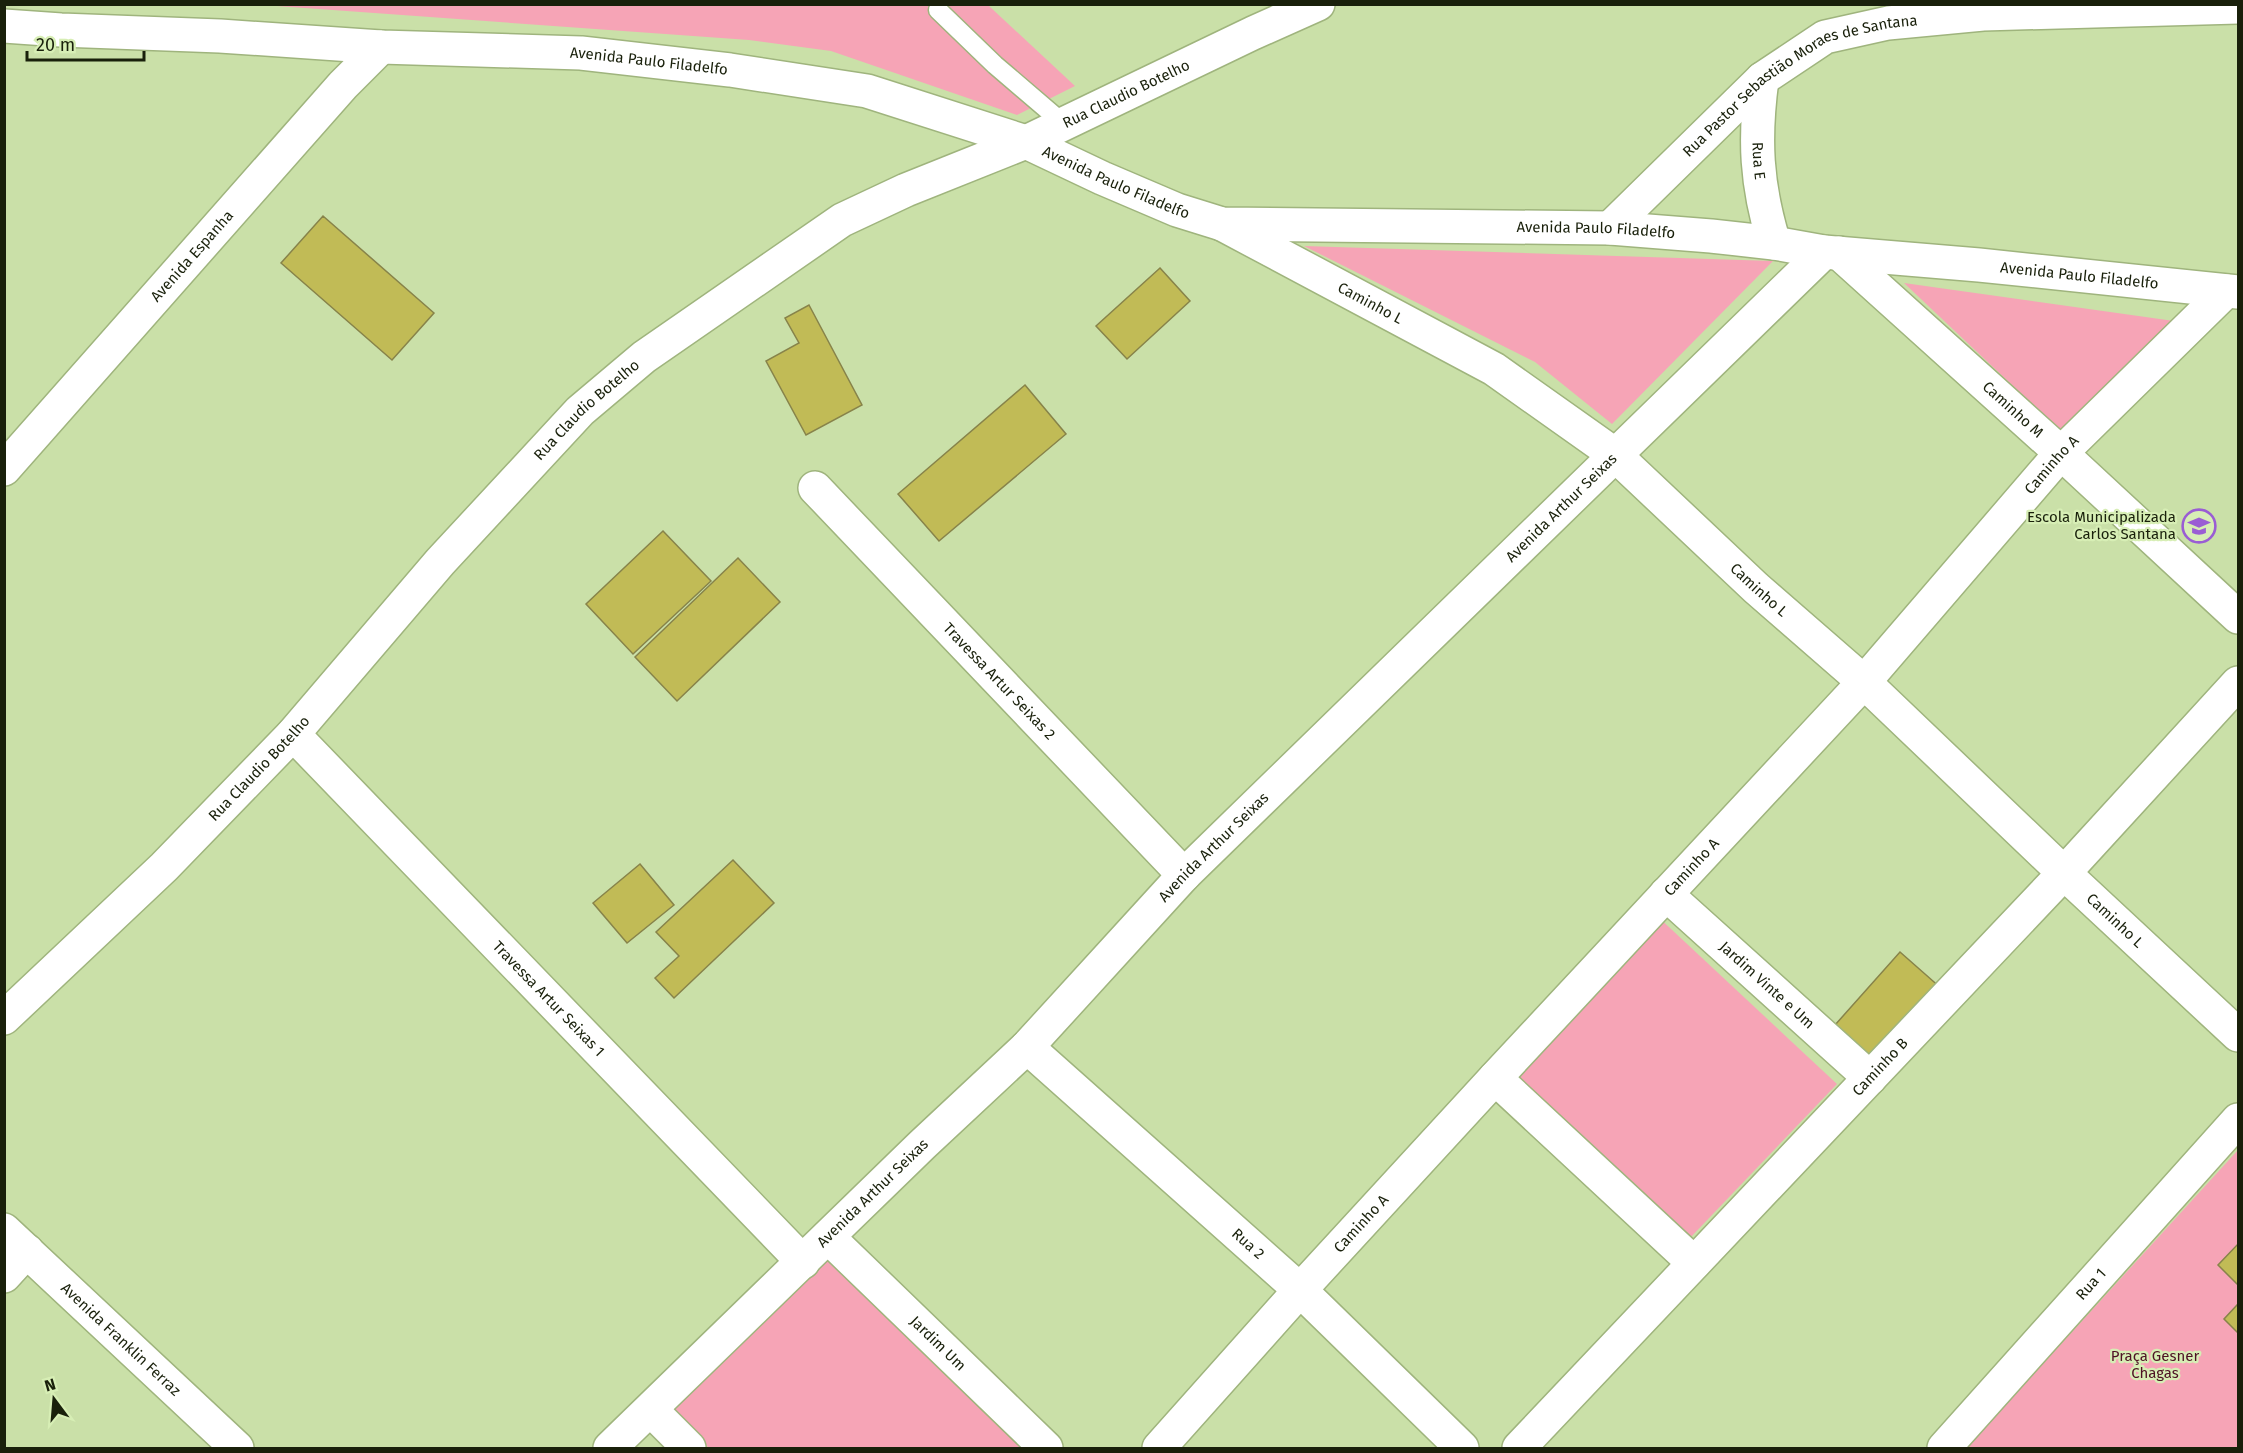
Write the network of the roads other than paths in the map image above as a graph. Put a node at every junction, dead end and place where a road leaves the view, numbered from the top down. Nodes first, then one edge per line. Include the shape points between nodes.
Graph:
1 (1318, 4) edge
2 (2238, 7) edge
3 (1987, 9) edge
4 (938, 10) dead end
5 (4, 26) edge
6 (381, 47) junction
7 (1762, 78) junction
8 (1064, 124) junction
9 (1026, 142) junction
10 (1222, 224) junction
11 (1610, 228) junction
12 (1774, 243) junction
13 (1832, 252) junction
14 (2232, 292) edge
15 (2061, 453) junction
16 (1614, 454) junction
17 (4, 469) edge
18 (815, 488) dead end
19 (2238, 617) edge
20 (1864, 682) junction
21 (2238, 683) edge
22 (293, 734) junction
23 (2064, 873) junction
24 (1184, 875) junction
25 (1666, 894) junction
26 (4, 1018) edge
27 (2238, 1035) edge
28 (1027, 1047) junction
29 (1495, 1078) junction
30 (1870, 1078) junction
31 (2238, 1120) edge
32 (828, 1238) junction
33 (16, 1240) edge
34 (802, 1262) junction
35 (1694, 1263) junction
36 (4, 1276) edge
37 (1300, 1290) junction
38 (651, 1410) junction
39 (237, 1449) edge
40 (610, 1449) edge
41 (689, 1449) edge
42 (1046, 1449) edge
43 (1159, 1449) edge
44 (1462, 1449) edge
45 (1519, 1449) edge
46 (1944, 1449) edge

1 - 8 street, Rua Claudio Botelho
2 - 3 street, Rua Pastor Sebastião Moraes de Santana
3 - 7 street, Rua Pastor Sebastião Moraes de Santana via 1888,23 1825,37
4 - 8 lane
5 - 6 street, Avenida Paulo Filadelfo
6 - 9 street, Avenida Paulo Filadelfo via 580,54 730,70 867,91
6 - 17 street, Avenida Espanha via 343,85
7 - 11 street, Rua Pastor Sebastião Moraes de Santana
7 - 12 street, Rua E via 1756,137 1759,182
8 - 9 street, Rua Claudio Botelho
9 - 10 street, Avenida Paulo Filadelfo via 1177,210
9 - 22 street, Rua Claudio Botelho via 842,220 644,357 580,411 440,562
10 - 11 street, Avenida Paulo Filadelfo
10 - 16 street, Caminho L via 1494,369
11 - 12 street, Avenida Paulo Filadelfo
12 - 13 street, Avenida Paulo Filadelfo
13 - 14 street, Avenida Paulo Filadelfo
13 - 15 street, Caminho M
13 - 16 street, Avenida Arthur Seixas
14 - 15 street, Caminho A
15 - 19 street, Caminho M
15 - 20 street, Caminho A
16 - 20 street, Caminho L via 1756,588
16 - 24 street, Avenida Arthur Seixas
18 - 24 street, Travessa Artur Seixas 2
20 - 23 street, Caminho L
20 - 25 street, Caminho A
21 - 23 street, Caminho B
22 - 26 street, Rua Claudio Botelho via 164,867
22 - 34 street, Travessa Artur Seixas 1
23 - 27 street, Caminho L
23 - 30 street, Caminho B
24 - 28 street, Avenida Arthur Seixas
25 - 29 street, Caminho A
25 - 30 street, Jardim Vinte e Um
28 - 32 street, Avenida Arthur Seixas
28 - 37 street, Rua 2
29 - 35 street
29 - 37 street, Caminho A
30 - 35 street, Caminho B
31 - 46 street, Rua 1
32 - 34 street, Avenida Arthur Seixas
32 - 42 street, Jardim Um
33 - 36 street
33 - 39 street, Avenida Franklin Ferraz
34 - 38 street, Avenida Arthur Seixas
35 - 45 street, Caminho B
37 - 43 street, Caminho A
37 - 44 street, Rua 2
38 - 40 street, Avenida Arthur Seixas
38 - 41 street

